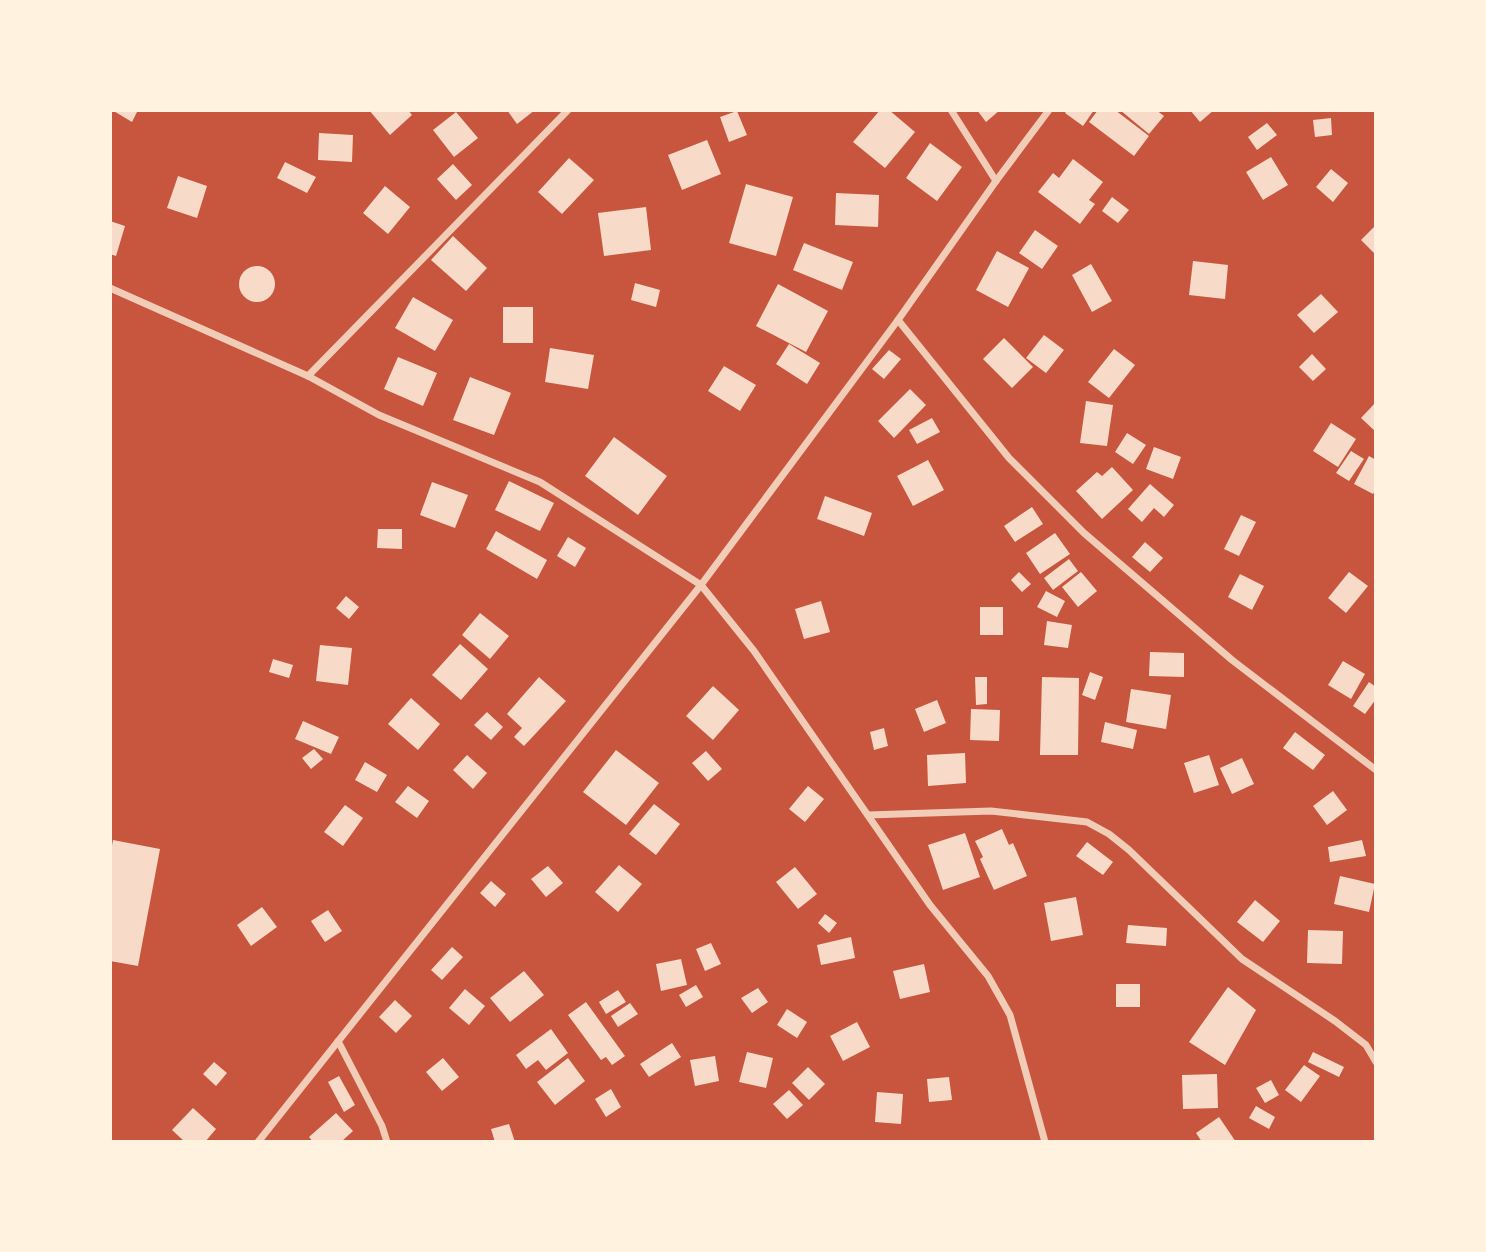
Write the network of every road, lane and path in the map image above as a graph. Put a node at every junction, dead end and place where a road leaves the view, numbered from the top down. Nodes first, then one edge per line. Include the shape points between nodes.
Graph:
1 (568, 110) edge
2 (950, 110) edge
3 (1049, 110) edge
4 (996, 181) junction
5 (110, 288) edge
6 (898, 320) junction
7 (308, 376) junction
8 (701, 585) junction
9 (1376, 770) edge
10 (868, 815) junction
11 (338, 1041) junction
12 (1376, 1062) edge
13 (258, 1142) edge
14 (387, 1142) edge
15 (1045, 1142) edge

1 - 7 street
2 - 4 street
3 - 4 street
4 - 6 street
5 - 7 street
6 - 8 street
6 - 9 street via 1009,458 1084,533 1231,660
7 - 8 street via 379,415 540,482
8 - 10 street via 754,651
8 - 11 street
10 - 12 street via 991,811 1087,821 1129,850 1242,959 1335,1021 1366,1045
10 - 15 street via 930,905 988,976 1010,1015
11 - 13 street
11 - 14 street

